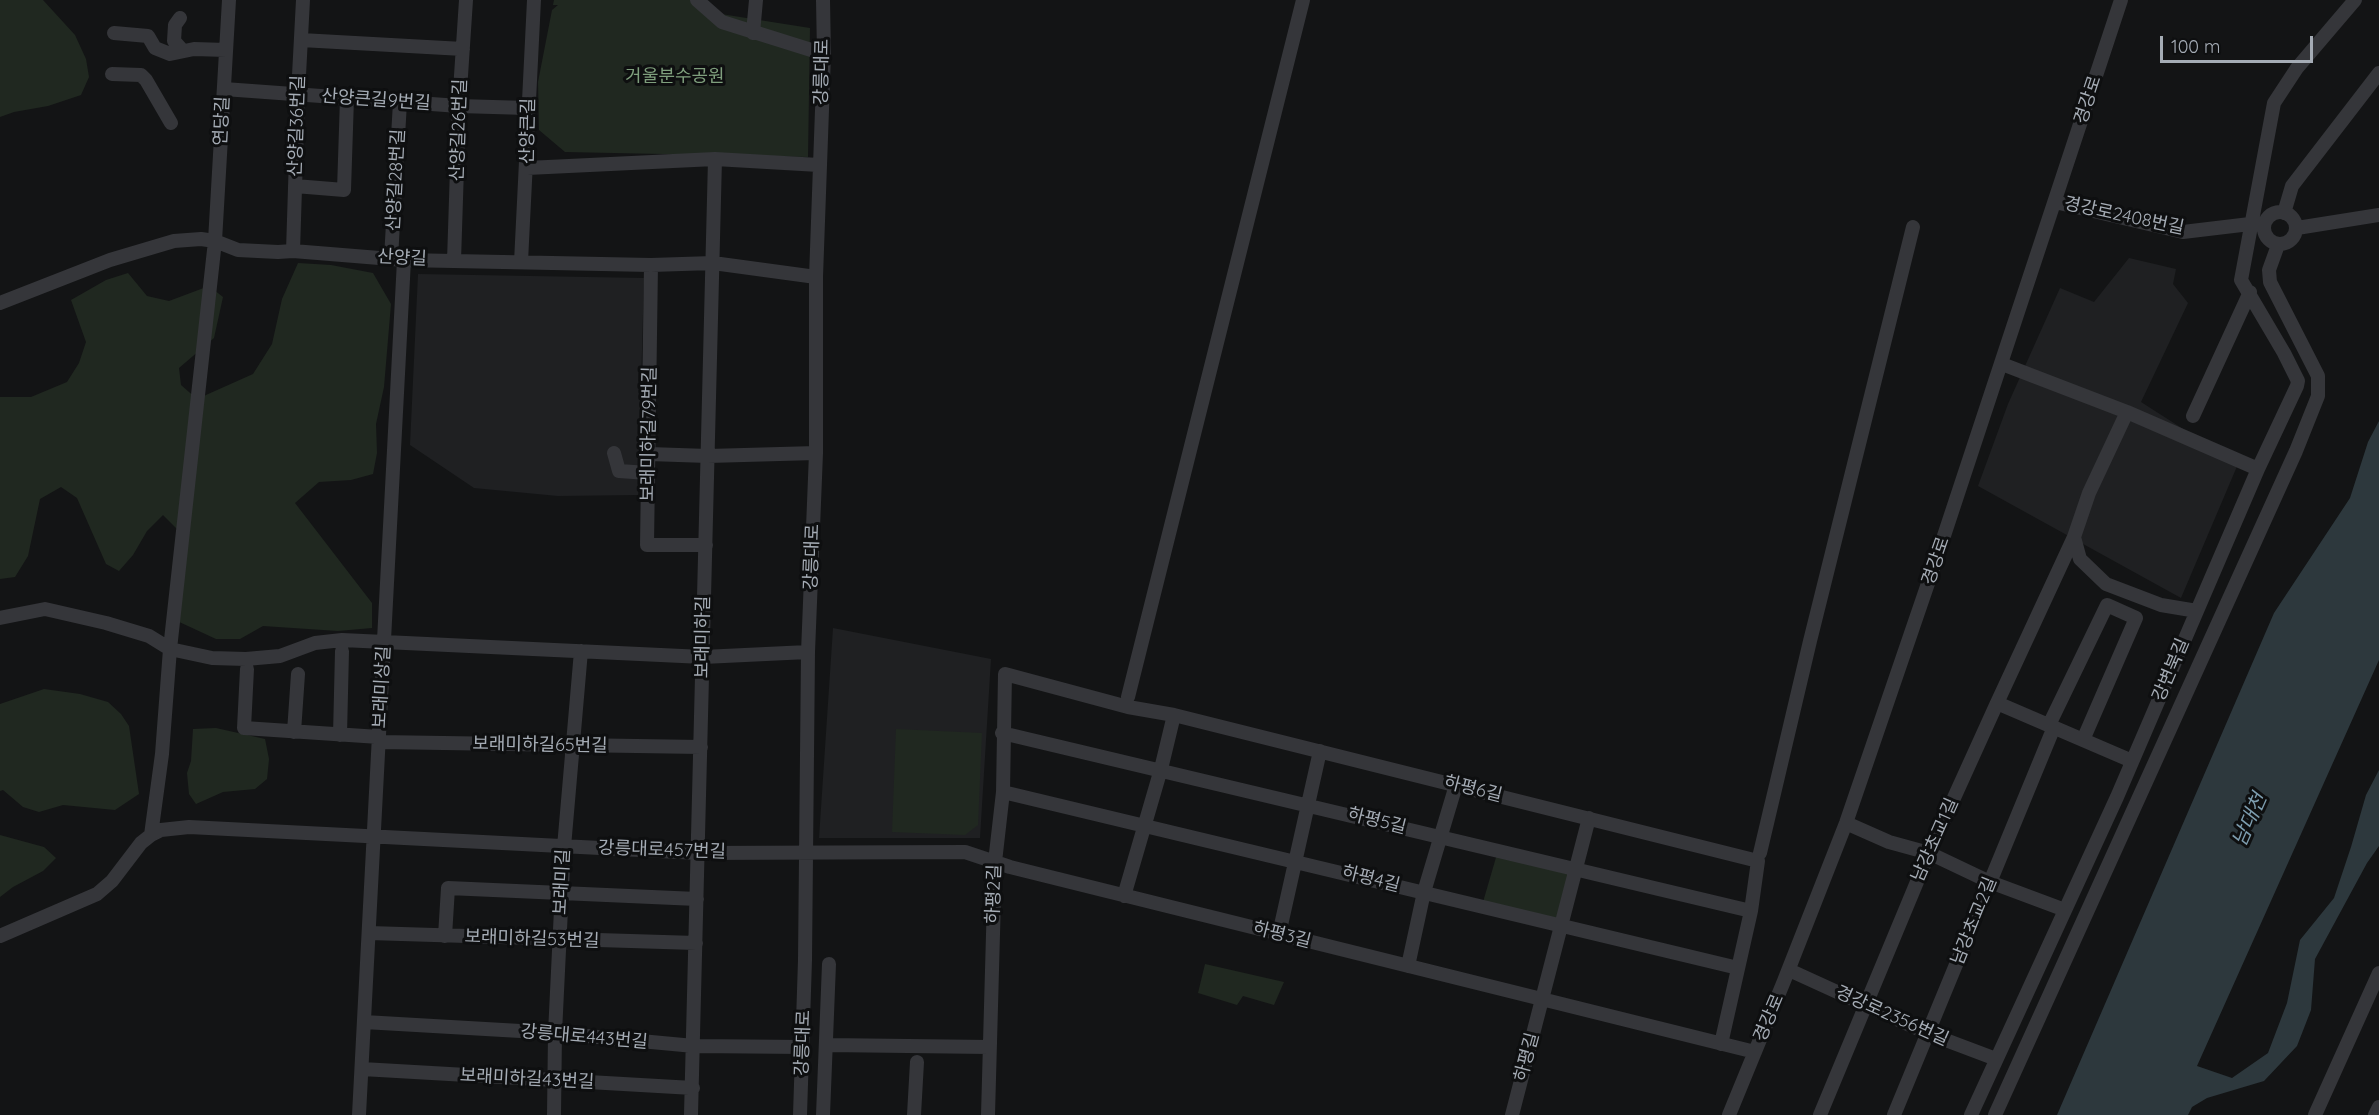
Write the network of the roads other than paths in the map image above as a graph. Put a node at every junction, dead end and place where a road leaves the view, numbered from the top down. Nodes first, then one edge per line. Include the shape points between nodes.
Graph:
1 (229, 0) edge
2 (303, 0) edge
3 (466, 0) edge
4 (534, 0) edge
5 (697, 0) edge
6 (756, 0) edge
7 (823, 0) edge
8 (1303, 0) edge
9 (2121, 0) edge
10 (2355, 0) edge
11 (180, 18) dead end
12 (114, 33) dead end
13 (753, 33) junction
14 (301, 40) junction
15 (226, 50) junction
16 (463, 50) junction
17 (183, 51) junction
18 (824, 54) junction
19 (112, 74) dead end
20 (2379, 74) edge
21 (224, 89) junction
22 (298, 94) junction
23 (347, 98) junction
24 (400, 102) junction
25 (459, 106) junction
26 (528, 108) junction
27 (171, 123) dead end
28 (715, 159) junction
29 (819, 165) junction
30 (527, 168) junction
31 (295, 186) junction
32 (2055, 202) junction
33 (2284, 213) junction
34 (2379, 215) edge
35 (2250, 224) junction
36 (2264, 225) junction
37 (1913, 227) dead end
38 (2297, 228) junction
39 (215, 241) junction
40 (2278, 245) junction
41 (293, 251) junction
42 (398, 259) junction
43 (454, 261) junction
44 (520, 262) junction
45 (713, 263) junction
46 (651, 265) junction
47 (816, 277) junction
48 (2250, 292) junction
49 (0, 303) edge
50 (2002, 364) junction
51 (2127, 412) junction
52 (2193, 416) dead end
53 (614, 453) dead end
54 (816, 453) junction
55 (649, 454) junction
56 (708, 456) junction
57 (2258, 469) junction
58 (648, 473) junction
59 (2074, 537) junction
60 (706, 545) junction
61 (2197, 611) junction
62 (0, 618) edge
63 (384, 641) junction
64 (170, 649) junction
65 (342, 651) dead end
66 (581, 651) junction
67 (808, 652) junction
68 (703, 657) junction
69 (247, 669) dead end
70 (298, 674) dead end
71 (1005, 674) joint
72 (1128, 696) dead end
73 (1997, 703) junction
74 (1174, 715) junction
75 (2051, 726) junction
76 (294, 732) junction
77 (1002, 733) junction
78 (340, 735) junction
79 (379, 740) junction
80 (2083, 740) junction
81 (573, 746) junction
82 (701, 747) junction
83 (1320, 751) junction
84 (2132, 761) junction
85 (1161, 769) junction
86 (1456, 785) junction
87 (1003, 792) junction
88 (1308, 805) junction
89 (1589, 818) junction
90 (1845, 823) junction
91 (1145, 825) junction
92 (151, 835) junction
93 (374, 836) junction
94 (1441, 836) junction
95 (564, 847) junction
96 (806, 851) junction
97 (698, 853) junction
98 (1760, 853) dead end
99 (1929, 853) junction
100 (1295, 861) junction
101 (995, 862) junction
102 (1575, 869) junction
103 (1990, 882) junction
104 (1424, 892) junction
105 (562, 893) junction
106 (1124, 896) junction
107 (697, 898) junction
108 (2065, 910) junction
109 (1751, 911) junction
110 (1561, 925) junction
111 (369, 933) junction
112 (1280, 934) junction
113 (0, 936) edge
114 (445, 936) junction
115 (560, 940) junction
116 (696, 944) junction
117 (829, 964) dead end
118 (1408, 966) junction
119 (1738, 968) junction
120 (1789, 970) junction
121 (2379, 974) edge
122 (1543, 999) junction
123 (1866, 1005) junction
124 (364, 1022) junction
125 (1927, 1033) junction
126 (555, 1034) junction
127 (1721, 1044) junction
128 (827, 1045) junction
129 (694, 1046) junction
130 (804, 1047) junction
131 (989, 1047) junction
132 (1755, 1052) junction
133 (1996, 1059) junction
134 (917, 1062) dead end
135 (362, 1069) junction
136 (555, 1080) junction
137 (693, 1088) junction
138 (2379, 1107) edge
139 (360, 1115) edge
140 (554, 1115) edge
141 (692, 1115) edge
142 (800, 1115) edge
143 (823, 1115) edge
144 (914, 1115) edge
145 (988, 1115) edge
146 (1512, 1115) edge
147 (1729, 1115) edge
148 (1820, 1115) edge
149 (1894, 1115) edge
150 (1971, 1115) edge
151 (1995, 1115) edge
152 (2315, 1115) edge
153 (2375, 1115) edge

1 - 15 street, 연당길
2 - 14 street, 산양길36번길
3 - 16 street, 산양길26번길
4 - 26 street, 산양큰길
5 - 13 street via 722,22
6 - 13 street
7 - 18 street, 강릉대로
8 - 72 street
9 - 32 street, 경강로
10 - 35 street, 강변북길 via 2297,68 2274,103
11 - 17 street via 175,25 174,41
12 - 17 street via 148,36 155,48 170,54
13 - 18 street
14 - 16 street
14 - 22 street, 산양길36번길
15 - 17 street
15 - 21 street, 연당길
16 - 25 street, 산양길26번길
18 - 29 street, 강릉대로
19 - 27 street via 141,75
20 - 33 street via 2292,186
21 - 22 street, 산양큰길9번길
21 - 39 street, 연당길
22 - 23 street, 산양큰길9번길
22 - 31 street, 산양길36번길
23 - 24 street, 산양큰길9번길
23 - 31 street via 344,190
24 - 25 street, 산양큰길9번길
24 - 42 street, 산양길28번길
25 - 26 street, 산양큰길9번길
25 - 43 street, 산양길26번길
26 - 30 street, 산양큰길
28 - 29 street
28 - 30 street
28 - 45 street, 보래미하길
29 - 47 street, 강릉대로
30 - 44 street, 산양큰길
31 - 41 street, 산양길36번길
32 - 35 street, 경강로2408번길 via 2183,232
32 - 50 street, 경강로
33 - 36 street via 2274,213
33 - 38 street via 2293,218
34 - 38 street
35 - 36 street, 경강로2408번길
35 - 48 street, 강변북길 via 2241,280
36 - 40 street via 2268,240
37 - 98 street
38 - 40 street via 2294,239
39 - 41 street, 산양길 via 238,249
39 - 49 street, 산양길 via 174,241 153,247
39 - 64 street, 연당길
40 - 151 street via 2269,270 2270,282 2318,376 2318,396
41 - 42 street, 산양길
42 - 43 street, 산양길
42 - 63 street, 보래미상길
43 - 44 street, 산양길
44 - 46 street, 산양길
45 - 46 street, 산양길
45 - 47 street, 산양길
45 - 56 street, 보래미하길
46 - 55 street, 보래미하길79번길
47 - 54 street, 강릉대로
48 - 52 street
48 - 57 street, 강변북길 via 2298,381
50 - 51 street
50 - 90 street, 경강로
51 - 57 street
51 - 59 street, 남강초교1길 via 2089,493
53 - 58 street via 619,471
54 - 56 street
54 - 67 street, 강릉대로
55 - 56 street
55 - 58 street, 보래미하길79번길
56 - 60 street, 보래미하길
57 - 61 street, 강변북길
58 - 60 street, 보래미하길79번길 via 647,544
59 - 61 street via 2080,559 2106,584 2161,605
59 - 73 street, 남강초교1길
60 - 68 street, 보래미하길
61 - 84 street, 강변북길
62 - 64 street via 45,609 149,636
63 - 64 street via 315,643 280,656 246,659 212,658
63 - 66 street
63 - 79 street, 보래미상길
64 - 92 street, 연당길
65 - 78 street
66 - 68 street
66 - 81 street, 보래미길
67 - 68 street
67 - 96 street, 강릉대로
68 - 82 street, 보래미하길
69 - 76 street, 보래미하길65번길 via 244,728
70 - 76 street
71 - 74 street, 하평6길 via 1128,707
71 - 77 street, 하평2길
73 - 75 street
73 - 99 street, 남강초교1길
74 - 83 street, 하평6길
74 - 85 street
75 - 80 street
75 - 80 street, 남강초교2길 via 2107,605 2136,618
75 - 103 street, 남강초교2길
76 - 78 street, 보래미하길65번길
77 - 85 street, 하평5길
77 - 87 street, 하평2길
78 - 79 street, 보래미하길65번길
79 - 81 street, 보래미하길65번길
79 - 93 street, 보래미상길
80 - 84 street
81 - 82 street, 보래미하길65번길
81 - 95 street, 보래미길
82 - 97 street, 보래미하길
83 - 86 street, 하평6길
83 - 88 street
84 - 108 street, 강변북길
85 - 88 street, 하평5길
85 - 91 street
86 - 89 street, 하평6길
86 - 94 street
87 - 91 street, 하평4길
87 - 101 street, 하평2길
88 - 94 street, 하평5길
88 - 100 street
89 - 102 street, 하평길
89 - 109 street, 하평6길 via 1758,861
90 - 99 street via 1889,842
90 - 120 street, 경강로
91 - 100 street, 하평4길
91 - 106 street
92 - 93 street, 강릉대로457번길 via 189,826
92 - 113 street via 97,894
93 - 95 street, 강릉대로457번길
93 - 111 street, 보래미상길
94 - 102 street, 하평5길
94 - 104 street
95 - 97 street, 강릉대로457번길
95 - 105 street, 보래미길
96 - 97 street, 강릉대로457번길
96 - 101 street, 하평3길 via 965,852
96 - 130 street, 강릉대로
97 - 107 street, 보래미하길
99 - 103 street
99 - 123 street, 남강초교1길
100 - 104 street, 하평4길
100 - 112 street
101 - 106 street, 하평3길
101 - 131 street, 하평2길
102 - 109 street, 하평5길
102 - 110 street, 하평길
103 - 108 street
103 - 125 street, 남강초교2길
104 - 110 street, 하평4길
104 - 118 street
105 - 107 street
105 - 114 street via 448,888
105 - 115 street, 보래미길
106 - 112 street, 하평3길
107 - 116 street, 보래미하길
108 - 133 street, 강변북길
109 - 119 street, 하평6길
110 - 119 street, 하평4길
110 - 122 street, 하평길
111 - 114 street, 보래미하길53번길
111 - 124 street, 보래미상길
112 - 118 street, 하평3길
114 - 115 street, 보래미하길53번길
115 - 116 street, 보래미하길53번길
115 - 126 street, 보래미길
116 - 129 street, 보래미하길
117 - 128 street
118 - 122 street, 하평3길
119 - 127 street, 하평6길
120 - 123 street, 경강로2356번길
120 - 132 street, 경강로
121 - 152 street
122 - 127 street, 하평3길
122 - 146 street, 하평길
123 - 125 street, 경강로2356번길
123 - 148 street, 남강초교1길
124 - 126 street, 강릉대로443번길
124 - 135 street, 보래미상길
125 - 133 street, 경강로2356번길
125 - 149 street, 남강초교2길
126 - 129 street, 강릉대로443번길
126 - 136 street, 보래미길
127 - 132 street, 하평3길
128 - 131 street
128 - 143 street
129 - 130 street, 강릉대로443번길
129 - 137 street, 보래미하길
130 - 142 street, 강릉대로
131 - 145 street, 하평2길
132 - 147 street, 경강로
133 - 150 street, 강변북길
134 - 144 street
135 - 136 street, 보래미하길43번길
135 - 139 street, 보래미상길
136 - 137 street, 보래미하길43번길
136 - 140 street, 보래미길
137 - 141 street, 보래미하길
138 - 153 street

